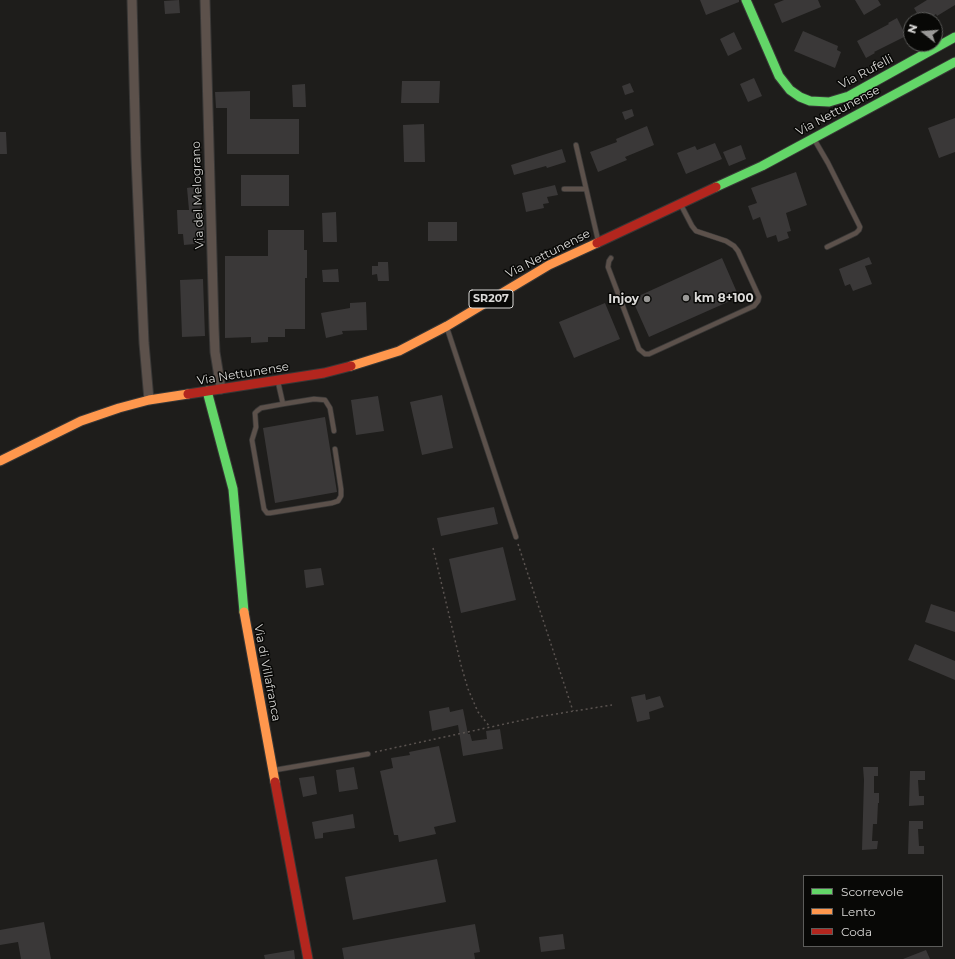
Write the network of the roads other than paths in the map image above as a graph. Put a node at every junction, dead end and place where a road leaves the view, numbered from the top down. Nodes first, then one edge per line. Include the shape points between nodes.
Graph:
1 (132, 0) edge
2 (205, 0) edge
3 (746, 0) edge
4 (955, 37) edge
5 (955, 62) edge
6 (813, 138) junction
7 (576, 145) dead end
8 (564, 189) dead end
9 (586, 189) junction
10 (680, 204) junction
11 (599, 242) junction
12 (828, 247) dead end
13 (611, 258) dead end
14 (447, 326) junction
15 (278, 380) junction
16 (221, 389) junction
17 (207, 391) junction
18 (149, 400) junction
19 (283, 404) junction
20 (334, 431) dead end
21 (335, 449) dead end
22 (0, 461) edge
23 (516, 537) road end
24 (368, 754) road end
25 (273, 771) junction
26 (308, 959) edge

1 - 18 street via 143,312
2 - 16 street, Via del Melograno via 214,328
3 - 4 main road, Via Rufelli via 781,80 796,95 810,101 829,102 849,96
5 - 6 main road, Via Nettunense / SR207
6 - 10 main road, Via Nettunense / SR207 via 762,166
6 - 12 lane via 860,227 856,233
7 - 9 lane
8 - 9 lane
9 - 11 lane
10 - 11 main road, Via Nettunense / SR207
10 - 13 lane via 696,231 726,241 738,251 759,297 754,306 650,354 645,354 639,349 608,267
11 - 14 main road, Via Nettunense / SR207 via 540,269
14 - 15 main road, Via Nettunense / SR207 via 411,346 374,360 331,372
14 - 23 lane
15 - 16 main road, Via Nettunense / SR207
15 - 19 lane
16 - 17 main road, Via Nettunense / SR207
17 - 18 main road, Via Nettunense / SR207
17 - 25 main road, Via di Villafranca via 233,489 243,607
18 - 22 main road, Via Nettunense / SR207 via 81,421
19 - 20 lane via 314,398 325,400 329,404
19 - 21 lane via 261,408 256,413 252,444 262,507 266,512 338,501 341,489
24 - 25 lane
25 - 26 main road, Via di Villafranca

